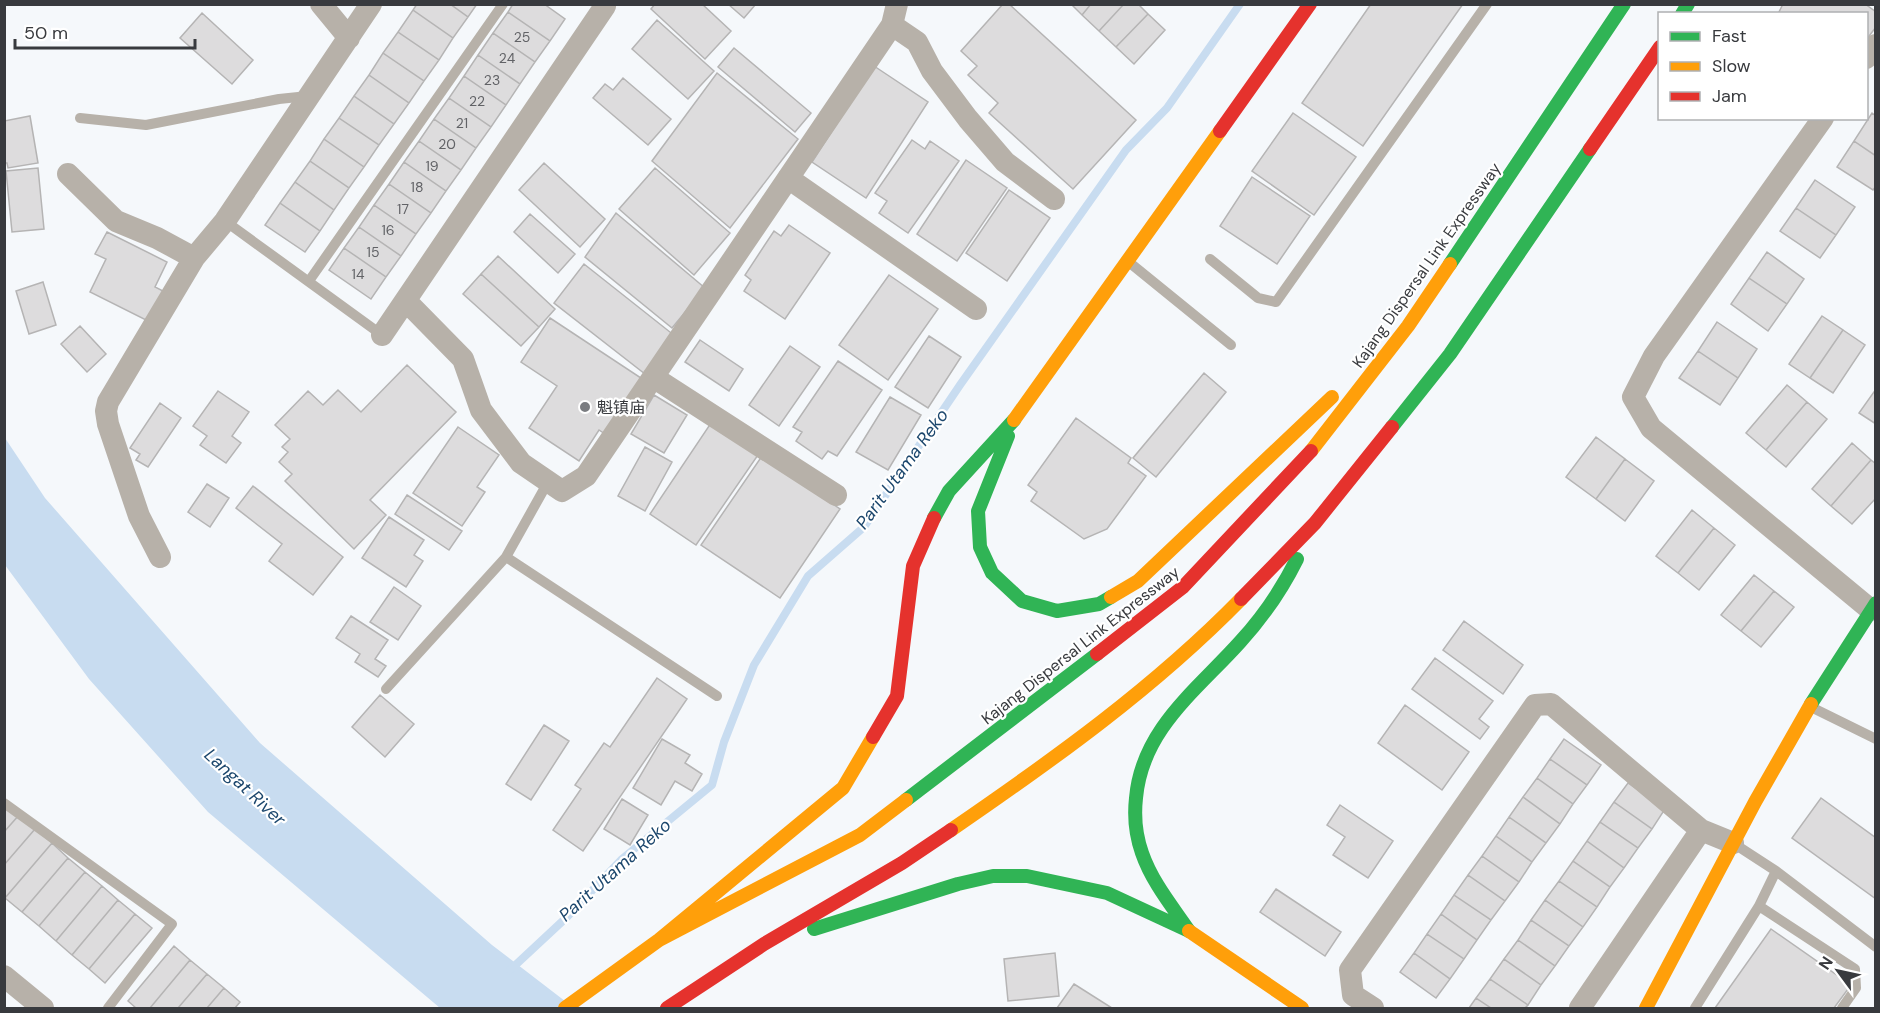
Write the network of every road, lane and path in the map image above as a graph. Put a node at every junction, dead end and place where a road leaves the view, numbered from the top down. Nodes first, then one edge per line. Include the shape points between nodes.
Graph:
1 (321, 4) edge
2 (371, 4) edge
3 (503, 4) edge
4 (604, 4) edge
5 (1310, 4) edge
6 (1487, 4) edge
7 (1624, 4) edge
8 (894, 15) edge
9 (349, 38) junction
10 (1658, 49) edge
11 (309, 96) junction
12 (80, 118) dead end
13 (1822, 120) edge
14 (68, 174) dead end
15 (788, 178) junction
16 (1054, 199) dead end
17 (225, 221) junction
18 (194, 258) junction
19 (1210, 260) dead end
20 (1127, 261) junction
21 (309, 281) junction
22 (406, 301) junction
23 (976, 309) dead end
24 (1408, 326) junction
25 (382, 335) joint
26 (1231, 345) dead end
27 (653, 377) junction
28 (1014, 420) junction
29 (548, 482) junction
30 (836, 495) dead end
31 (1315, 523) junction
32 (160, 557) dead end
33 (506, 557) junction
34 (1873, 607) edge
35 (386, 688) dead end
36 (717, 696) dead end
37 (1810, 707) junction
38 (1875, 739) edge
39 (4, 803) edge
40 (1701, 830) junction
41 (1733, 843) junction
42 (1776, 871) junction
43 (1759, 906) junction
44 (1189, 931) junction
45 (659, 940) junction
46 (764, 944) junction
47 (1875, 947) edge
48 (4, 976) edge
49 (43, 1008) edge
50 (108, 1008) edge
51 (565, 1008) edge
52 (667, 1008) edge
53 (1302, 1008) edge
54 (1373, 1008) edge
55 (1580, 1008) edge
56 (1646, 1008) edge
57 (1695, 1008) edge
58 (1842, 1008) edge

1 - 9 street
2 - 9 street
3 - 21 lane
4 - 22 street
5 - 20 main road
6 - 19 lane via 1276,302 1258,298
7 - 24 main road, Kajang Dispersal Link Expressway
8 - 15 street
8 - 16 street via 968,119 1005,162
9 - 11 street
10 - 31 main road via 1450,354
11 - 12 lane via 146,125
11 - 17 street
13 - 34 street via 1654,356 1633,397 1651,428
14 - 18 street via 116,221
15 - 23 street
15 - 27 street
17 - 18 street
17 - 21 lane
18 - 32 street via 106,411 138,516
20 - 26 lane
20 - 28 main road
21 - 25 lane
22 - 25 street
22 - 29 street via 463,359 481,410 521,463
24 - 28 main road via 1138,581 1099,604 1057,611 1022,601 992,573 980,547 978,512
24 - 45 main road, Kajang Dispersal Link Expressway via 1303,461 1184,587 860,835
27 - 29 street via 586,476 562,491
27 - 30 street
28 - 45 main road via 949,491 927,531 914,566 897,696 843,788
29 - 33 lane
31 - 44 main road via 1292,571 1268,607 1163,724 1141,764 1135,797 1136,833 1145,863
31 - 46 main road via 1147,687 1056,757 902,863
33 - 35 lane
33 - 36 lane
34 - 37 main road
37 - 38 lane
37 - 41 main road
39 - 50 lane via 172,924
40 - 41 street
40 - 54 street via 1551,704 1535,705 1350,970 1353,995
40 - 55 street
41 - 42 lane
41 - 56 main road
42 - 43 lane
42 - 47 lane
43 - 57 lane
43 - 58 lane via 1855,969 1856,988
44 - 46 main road via 1107,893 1027,876 993,876
44 - 53 main road
45 - 51 main road, Kajang Dispersal Link Expressway
46 - 52 main road
48 - 49 street

